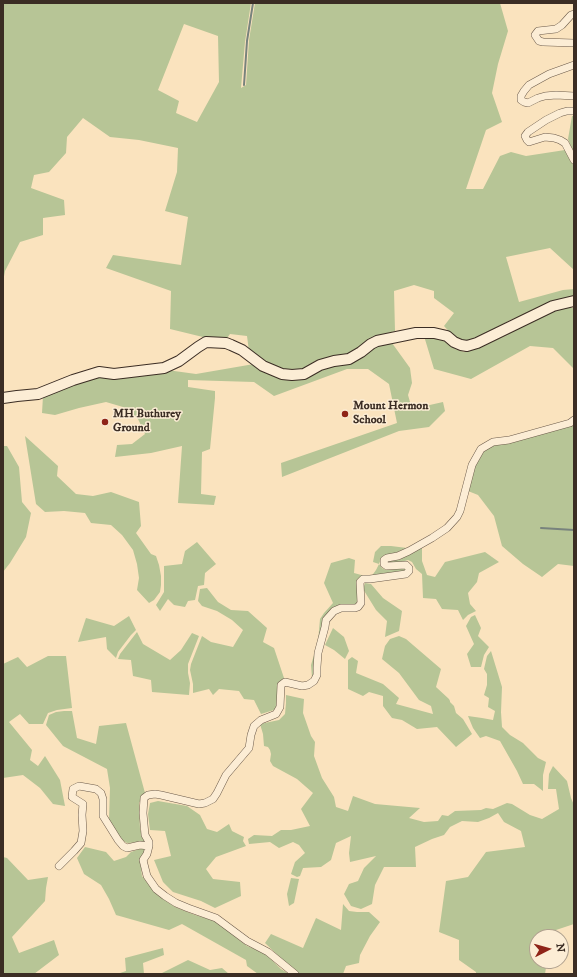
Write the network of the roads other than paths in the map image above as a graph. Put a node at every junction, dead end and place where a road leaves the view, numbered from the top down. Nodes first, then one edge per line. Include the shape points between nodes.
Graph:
1 (574, 14) edge
2 (574, 43) edge
3 (574, 66) edge
4 (574, 96) edge
5 (574, 110) edge
6 (574, 160) edge
7 (574, 301) edge
8 (574, 305) edge
9 (553, 306) junction
10 (3, 398) edge
11 (574, 420) edge
12 (149, 846) junction
13 (59, 866) dead end
14 (295, 974) edge

1 - 2 street via 562,25 538,31 535,35 543,42
3 - 4 street via 529,85 522,100 528,103 545,96
5 - 6 street via 546,120 525,136 529,142 546,137 560,140
7 - 9 main road
8 - 9 street
9 - 10 main road via 467,346 441,334 416,333 377,341 349,359 320,365 304,374 282,374 263,366 242,350 226,343 206,342 164,368 114,374 100,372 38,394
11 - 12 street via 509,440 493,442 481,449 472,465 457,517 447,528 410,551 384,560 387,566 406,565 409,568 406,574 363,579 360,582 358,607 341,608 334,611 326,620 314,681 302,686 285,682 281,685 280,707 276,714 254,726 249,748 226,775 213,799 199,804 155,794 144,798 144,828
12 - 13 street via 123,846 103,816 101,793 96,789 79,786 74,789 72,797 83,804 81,843
12 - 14 street via 143,860 147,876 156,889 176,903 216,918 247,941 268,952

